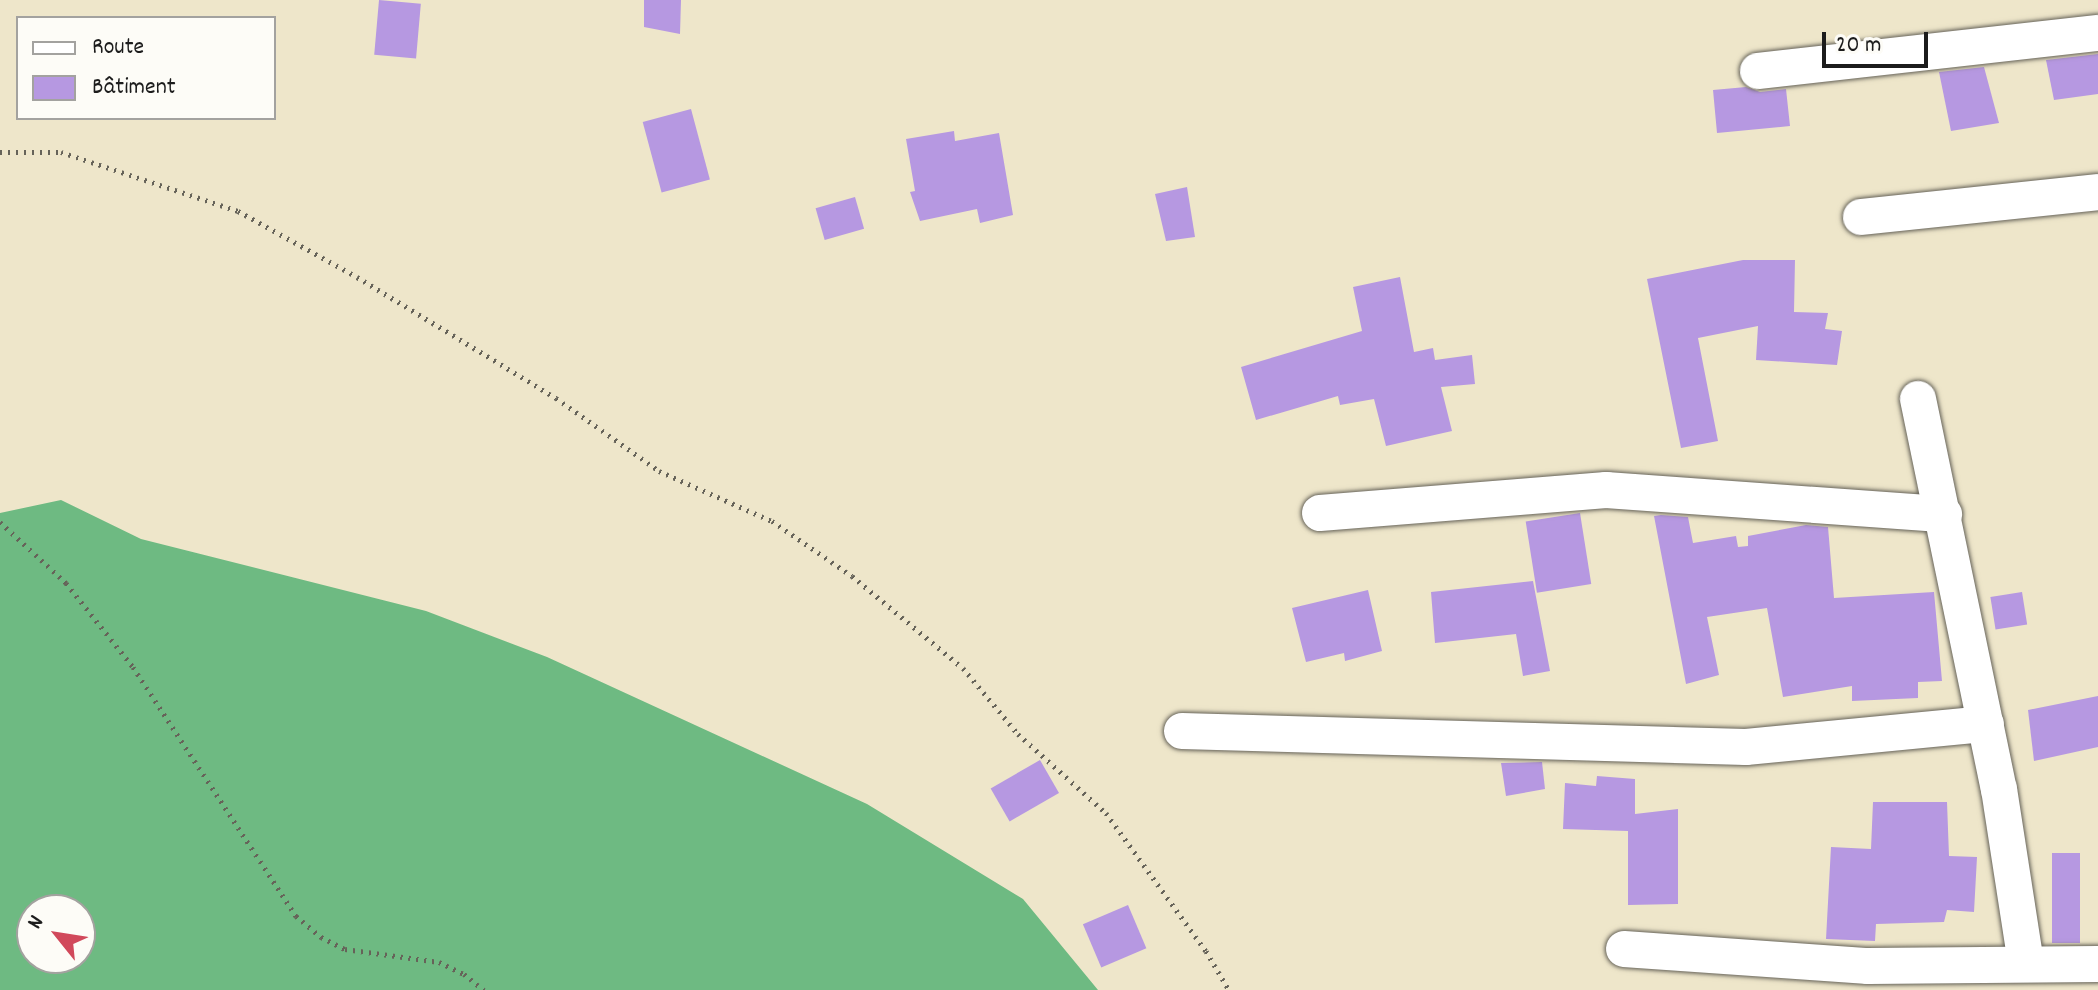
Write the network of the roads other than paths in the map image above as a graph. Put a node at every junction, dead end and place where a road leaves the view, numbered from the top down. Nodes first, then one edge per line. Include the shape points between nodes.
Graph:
1 (2098, 33) edge
2 (1758, 71) dead end
3 (2098, 192) edge
4 (1861, 217) dead end
5 (1918, 399) dead end
6 (1320, 513) dead end
7 (1944, 514) junction
8 (1986, 724) junction
9 (1182, 731) dead end
10 (1624, 949) dead end
11 (2026, 963) junction
12 (2098, 964) edge

1 - 2 street
3 - 4 street
5 - 7 street
6 - 7 street via 1606,490
7 - 8 street
8 - 9 street via 1746,747
8 - 11 street
10 - 11 street via 1868,966
11 - 12 street

